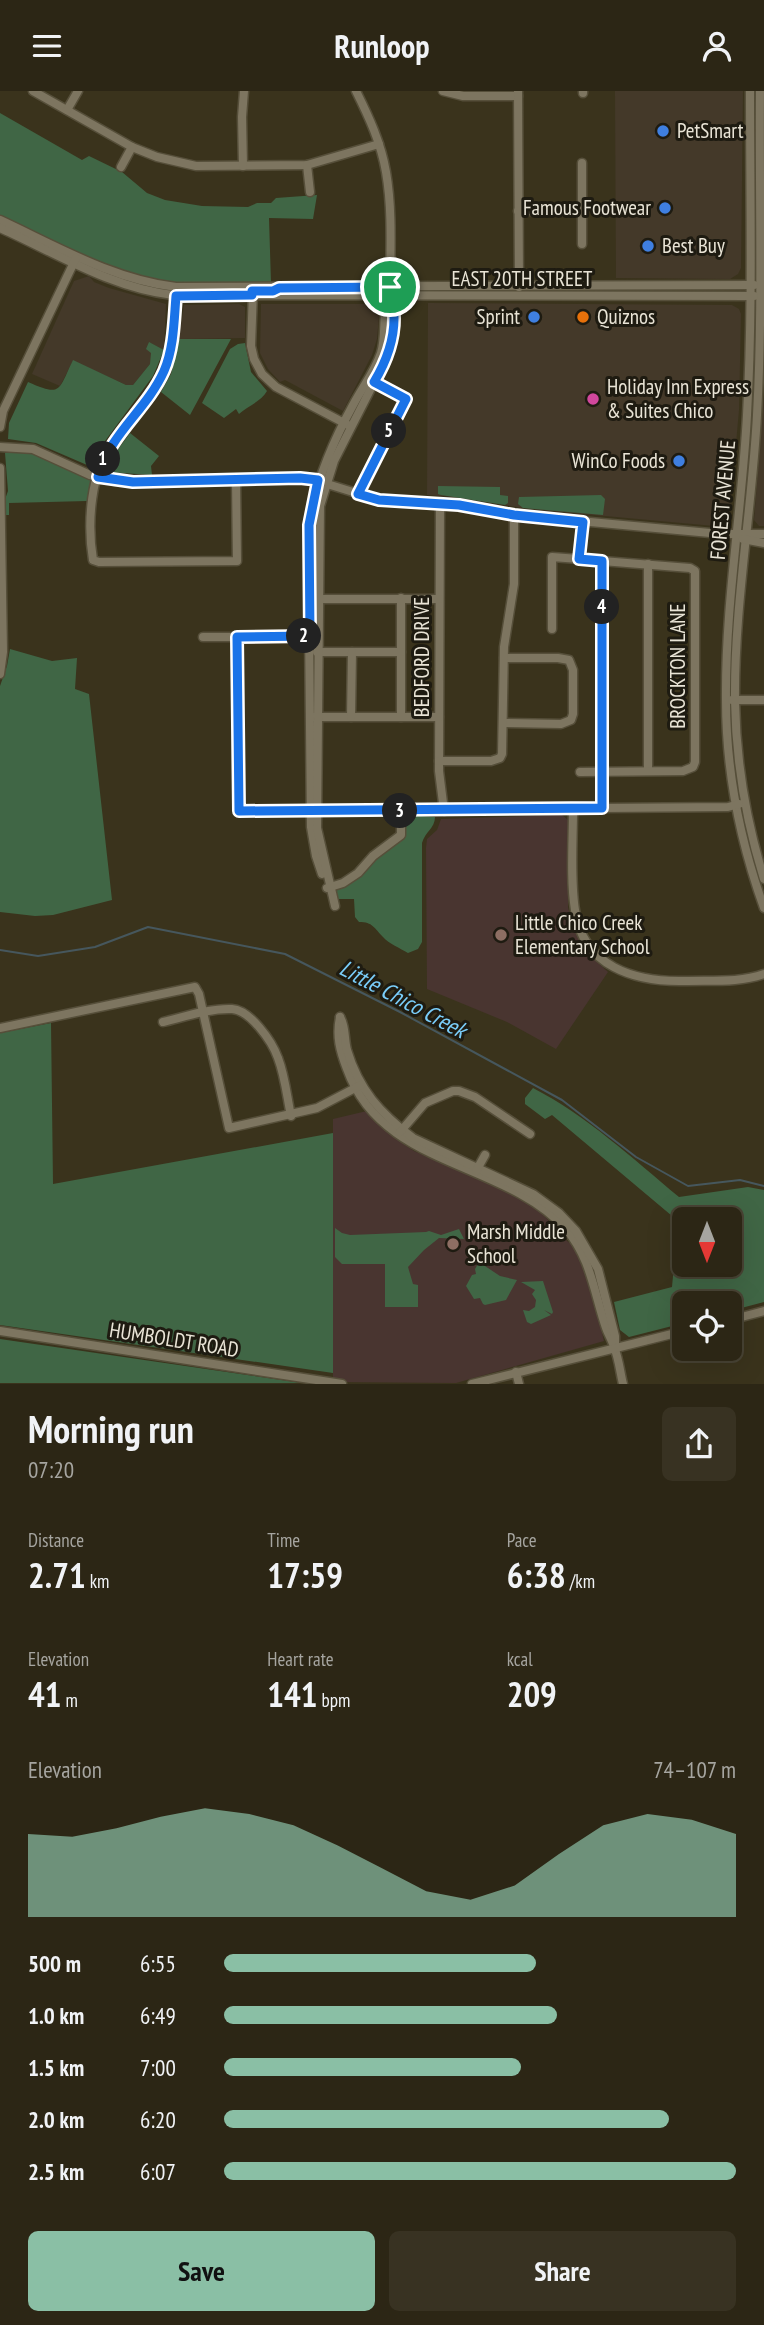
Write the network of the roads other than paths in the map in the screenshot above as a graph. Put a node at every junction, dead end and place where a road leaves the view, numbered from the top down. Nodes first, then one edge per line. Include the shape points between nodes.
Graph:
1 (33, 91) edge
2 (78, 91) edge
3 (244, 91) edge
4 (443, 91) edge
5 (750, 91) edge
6 (760, 91) edge
7 (359, 92) edge
8 (518, 93) edge
9 (67, 110) junction
10 (379, 144) junction
11 (132, 147) junction
12 (582, 163) dead end
13 (307, 165) junction
14 (243, 166) junction
15 (121, 167) dead end
16 (310, 192) dead end
17 (518, 211) junction
18 (582, 211) junction
19 (0, 220) edge
20 (0, 228) edge
21 (582, 244) dead end
22 (76, 259) junction
23 (749, 285) junction
24 (762, 285) edge
25 (519, 287) junction
26 (279, 288) junction
27 (176, 291) junction
28 (390, 291) junction
29 (252, 293) junction
30 (749, 296) junction
31 (762, 296) edge
32 (371, 380) junction
33 (2, 410) edge
34 (347, 424) junction
35 (0, 427) edge
36 (0, 447) edge
37 (0, 468) edge
38 (98, 477) junction
39 (236, 480) junction
40 (322, 481) junction
41 (358, 494) junction
42 (440, 504) junction
43 (0, 509) edge
44 (514, 515) junction
45 (583, 522) junction
46 (764, 534) edge
47 (737, 535) junction
48 (747, 537) junction
49 (764, 543) edge
50 (579, 559) junction
51 (602, 561) junction
52 (648, 564) junction
53 (401, 598) junction
54 (313, 599) junction
55 (439, 599) junction
56 (552, 629) dead end
57 (314, 636) junction
58 (203, 637) dead end
59 (237, 637) junction
60 (317, 652) junction
61 (352, 652) junction
62 (401, 652) junction
63 (504, 658) junction
64 (0, 674) edge
65 (735, 700) junction
66 (764, 700) edge
67 (726, 701) junction
68 (314, 717) junction
69 (351, 717) junction
70 (401, 717) junction
71 (439, 717) junction
72 (503, 723) junction
73 (439, 761) junction
74 (648, 770) junction
75 (602, 771) junction
76 (580, 772) dead end
77 (740, 804) junction
78 (602, 808) junction
79 (573, 809) junction
80 (314, 811) junction
81 (401, 811) junction
82 (444, 811) junction
83 (764, 879) edge
84 (764, 908) edge
85 (764, 974) edge
86 (203, 1013) junction
87 (163, 1022) dead end
88 (0, 1028) edge
89 (358, 1086) junction
90 (291, 1116) junction
91 (400, 1132) junction
92 (530, 1134) dead end
93 (485, 1155) dead end
94 (476, 1170) junction
95 (764, 1311) edge
96 (742, 1317) edge
97 (0, 1331) edge
98 (672, 1334) edge
99 (615, 1348) junction
100 (516, 1373) junction
101 (342, 1384) edge
102 (472, 1384) edge
103 (519, 1384) edge
104 (623, 1384) edge

1 - 9 street
2 - 9 street
3 - 14 street
4 - 8 street via 463,96
5 - 23 street, FOREST AVENUE
6 - 24 street, FOREST AVENUE
7 - 10 street
8 - 17 street
9 - 11 street
10 - 13 street
10 - 28 street via 389,190
11 - 14 street via 195,166
11 - 15 street
12 - 18 street
13 - 14 street
13 - 16 street
17 - 18 street
17 - 25 street
18 - 21 street
19 - 22 street, EAST 20TH STREET
20 - 22 street, EAST 20TH STREET
22 - 27 street, EAST 20TH STREET via 126,285
22 - 33 street
23 - 24 street, EAST 20TH STREET
23 - 25 street, EAST 20TH STREET
23 - 30 street, FOREST AVENUE
24 - 31 street, FOREST AVENUE
25 - 28 street, EAST 20TH STREET
26 - 27 street, EAST 20TH STREET
26 - 28 street, EAST 20TH STREET
26 - 29 street, EAST 20TH STREET
27 - 29 street, EAST 20TH STREET
27 - 38 street via 163,372 112,442
28 - 29 street, EAST 20TH STREET
28 - 30 street, EAST 20TH STREET
28 - 32 street via 392,339 388,355
29 - 34 street via 251,346 262,374 276,387
30 - 31 street, EAST 20TH STREET
30 - 47 street, FOREST AVENUE via 747,421
31 - 48 street, FOREST AVENUE
32 - 34 street
32 - 41 street via 406,399
33 - 35 street
34 - 40 street
36 - 38 street via 33,449
37 - 43 street
38 - 39 street via 133,482
38 - 39 street via 92,506 92,549 93,560 99,562 237,561
39 - 40 street
40 - 41 street
40 - 54 street
41 - 42 street
42 - 44 street
42 - 55 street, BEDFORD DRIVE
43 - 64 street via 4,652
44 - 45 street
44 - 63 street via 514,583
45 - 47 street
45 - 50 street
46 - 48 street
47 - 48 street
47 - 67 street, FOREST AVENUE
48 - 49 street
48 - 65 street, FOREST AVENUE
50 - 51 street
50 - 56 street via 552,557
51 - 52 street
51 - 75 street
52 - 74 street
52 - 74 street, BROCKTON LANE via 695,571 695,762 689,770
53 - 54 street
53 - 55 street
53 - 62 street
54 - 57 street
55 - 71 street, BEDFORD DRIVE
57 - 59 street
57 - 60 street
57 - 68 street
58 - 59 street
59 - 80 street via 239,811
60 - 61 street
60 - 68 street
61 - 62 street
61 - 69 street
62 - 70 street
63 - 72 street
63 - 72 street via 569,660 573,703 571,720 566,723
65 - 66 street
65 - 67 street
65 - 77 street, FOREST AVENUE
67 - 77 street, FOREST AVENUE via 728,753
68 - 69 street
68 - 80 street
69 - 70 street
70 - 71 street
71 - 73 street, BEDFORD DRIVE
72 - 73 street via 502,754 496,761
73 - 82 street, BEDFORD DRIVE
74 - 75 street
75 - 76 street
75 - 78 street
77 - 78 street
77 - 83 street, FOREST AVENUE
77 - 84 street, FOREST AVENUE via 746,852
78 - 79 street
79 - 82 street
79 - 85 street via 575,912 586,942 602,959 624,973 650,981 741,980
80 - 81 street
80 - 81 street via 329,887 358,873 401,835
81 - 82 street
86 - 87 street
86 - 88 street via 195,987
86 - 90 street via 231,1009 249,1017 278,1057
86 - 90 street via 229,1128
89 - 89 street via 344,1023 340,1017 339,1045
89 - 90 street
89 - 91 street via 371,1110
91 - 92 street via 425,1103 459,1091
91 - 94 street via 423,1150
93 - 94 street
94 - 99 street via 532,1202 566,1230 585,1259
95 - 96 street
97 - 101 street, HUMBOLDT ROAD
98 - 99 street
99 - 100 street
99 - 104 street
100 - 102 street
100 - 103 street

